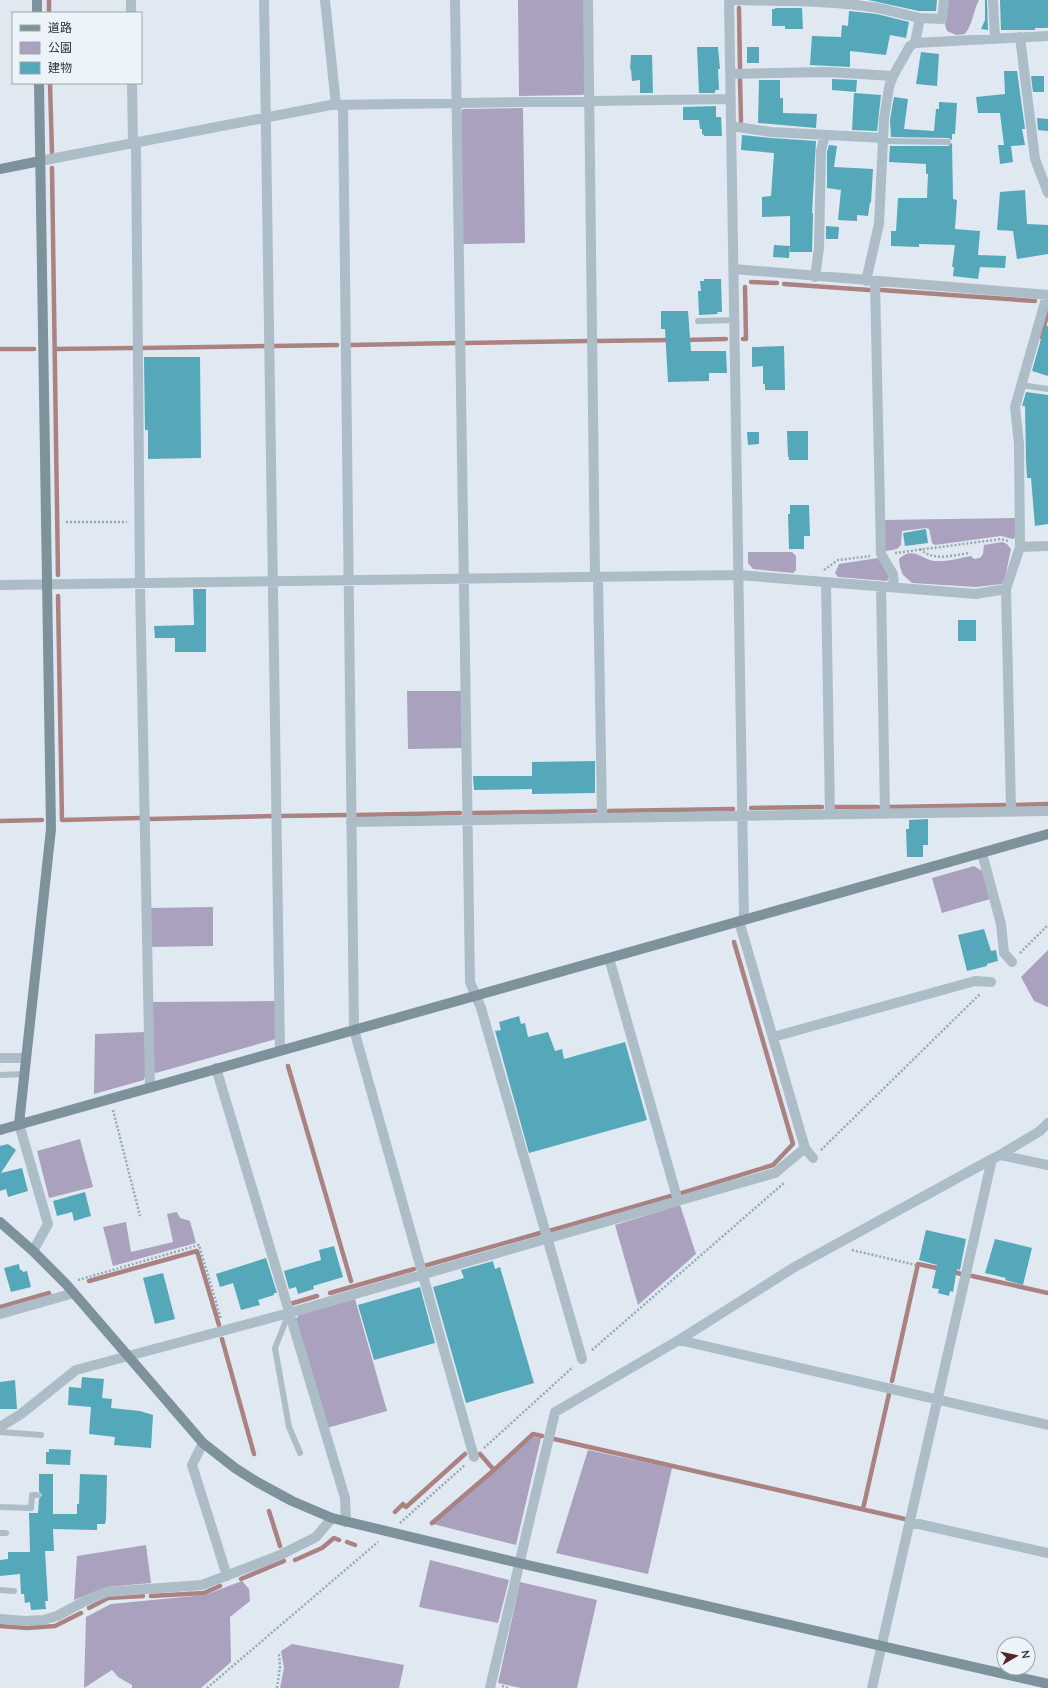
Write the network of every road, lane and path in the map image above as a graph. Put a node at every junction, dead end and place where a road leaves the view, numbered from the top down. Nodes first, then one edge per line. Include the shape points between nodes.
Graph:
1 (37, 0) edge
2 (131, 0) edge
3 (264, 0) edge
4 (325, 0) edge
5 (455, 0) edge
6 (588, 0) edge
7 (729, 0) edge
8 (944, 0) edge
9 (993, 0) edge
10 (850, 2) edge
11 (37, 12) edge
12 (131, 12) edge
13 (920, 18) junction
14 (1048, 36) edge
15 (1020, 37) junction
16 (995, 38) junction
17 (915, 43) junction
18 (730, 74) junction
19 (893, 76) junction
20 (39, 84) edge
21 (132, 84) edge
22 (731, 99) junction
23 (590, 100) junction
24 (457, 103) junction
25 (340, 105) junction
26 (267, 117) junction
27 (732, 126) junction
28 (824, 135) junction
29 (883, 140) junction
30 (948, 142) dead end
31 (135, 143) junction
32 (40, 161) junction
33 (0, 169) edge
34 (1048, 193) edge
35 (734, 269) junction
36 (815, 277) junction
37 (870, 281) junction
38 (1047, 295) edge
39 (734, 320) junction
40 (698, 321) dead end
41 (1022, 385) junction
42 (1048, 389) edge
43 (66, 522) dead end
44 (139, 522) junction
45 (1048, 546) edge
46 (1020, 547) junction
47 (920, 549) junction
48 (970, 553) dead end
49 (881, 554) junction
50 (738, 575) junction
51 (597, 577) junction
52 (464, 579) junction
53 (348, 580) junction
54 (273, 581) junction
55 (809, 581) junction
56 (826, 582) junction
57 (140, 583) junction
58 (47, 584) junction
59 (0, 585) edge
60 (881, 586) junction
61 (894, 587) junction
62 (1006, 589) junction
63 (1048, 811) edge
64 (1011, 812) junction
65 (830, 814) junction
66 (884, 814) junction
67 (742, 815) junction
68 (602, 818) junction
69 (468, 820) junction
70 (351, 822) junction
71 (1048, 834) edge
72 (982, 853) junction
73 (741, 921) junction
74 (1048, 925) edge
75 (609, 958) junction
76 (1012, 962) joint
77 (991, 982) joint
78 (476, 996) junction
79 (354, 1030) junction
80 (773, 1037) junction
81 (280, 1050) junction
82 (0, 1058) edge
83 (26, 1058) junction
84 (216, 1068) junction
85 (25, 1074) junction
86 (0, 1075) edge
87 (150, 1087) junction
88 (110, 1099) junction
89 (1048, 1123) edge
90 (19, 1124) junction
91 (0, 1130) edge
92 (805, 1148) junction
93 (996, 1157) junction
94 (812, 1158) joint
95 (1048, 1165) edge
96 (789, 1179) dead end
97 (678, 1202) junction
98 (140, 1216) dead end
99 (0, 1222) edge
100 (547, 1239) junction
101 (834, 1245) junction
102 (33, 1251) junction
103 (916, 1265) dead end
104 (422, 1275) junction
105 (66, 1284) junction
106 (74, 1292) junction
107 (290, 1313) junction
108 (0, 1314) edge
109 (225, 1331) junction
110 (679, 1340) junction
111 (129, 1357) junction
112 (582, 1359) junction
113 (937, 1400) junction
114 (1048, 1424) edge
115 (0, 1427) edge
116 (0, 1432) edge
117 (41, 1436) dead end
118 (203, 1443) junction
119 (300, 1453) dead end
120 (474, 1457) junction
121 (38, 1495) dead end
122 (0, 1507) edge
123 (332, 1518) junction
124 (346, 1522) junction
125 (910, 1522) junction
126 (389, 1533) junction
127 (1048, 1553) edge
128 (519, 1563) junction
129 (227, 1576) junction
130 (0, 1590) edge
131 (14, 1590) dead end
132 (0, 1619) edge
133 (881, 1647) junction
134 (279, 1653) dead end
135 (1048, 1684) edge
136 (207, 1688) edge
137 (277, 1688) edge
138 (490, 1688) edge
139 (872, 1688) edge

1 - 11 street
2 - 12 street
3 - 26 street
4 - 25 street
5 - 24 street
6 - 23 street
7 - 10 street
7 - 18 street
8 - 13 street via 942,20
9 - 16 street
10 - 13 street
13 - 17 street
14 - 15 street
15 - 16 street
15 - 34 street via 1034,159
16 - 17 street
17 - 19 street via 910,46
18 - 19 street via 828,72
18 - 22 street
19 - 29 street via 889,87
20 - 32 street
21 - 31 street
22 - 23 street
22 - 27 street
23 - 24 street
23 - 51 street
24 - 25 street
24 - 52 street
25 - 26 street
25 - 53 street
26 - 31 street
26 - 54 street
27 - 28 street via 771,132
27 - 35 street
28 - 29 street
28 - 36 street via 821,151 819,248
29 - 30 lane
29 - 37 street via 879,224
31 - 32 street
31 - 44 street
32 - 33 street
32 - 58 street
35 - 36 street
35 - 39 street
36 - 37 street
37 - 38 street
37 - 49 street
38 - 41 street
39 - 40 lane
39 - 50 street
41 - 42 lane
41 - 46 street via 1015,407 1019,444
43 - 44 path
44 - 57 street
45 - 46 street
46 - 47 path via 1001,539
46 - 62 street
47 - 48 path via 933,557
47 - 49 path
49 - 55 path via 838,560
49 - 61 street via 893,574
50 - 51 street
50 - 55 street
50 - 67 street
51 - 52 street
51 - 68 street
52 - 53 street
52 - 69 street
53 - 54 street
53 - 70 street
54 - 57 street
54 - 81 street
55 - 56 street
56 - 60 street
56 - 65 street
57 - 58 street
57 - 87 street
58 - 59 street
58 - 83 street via 51,829
60 - 61 street
60 - 66 street
61 - 62 street via 976,594
62 - 64 street
63 - 64 street
64 - 66 street
65 - 66 street
65 - 67 street
67 - 68 street
67 - 73 street
68 - 69 street
69 - 70 street
69 - 78 street via 470,982
70 - 79 street
71 - 72 street
72 - 73 street
72 - 76 street via 1001,924 1004,953
73 - 75 street
73 - 80 street
74 - 76 path
75 - 78 street
75 - 97 street
77 - 80 street via 975,981
77 - 94 path
78 - 79 street
78 - 100 street
79 - 81 street
79 - 104 street
80 - 92 street
81 - 84 street
82 - 83 street
83 - 85 street
84 - 87 street
84 - 107 street
85 - 86 lane
85 - 90 street
87 - 88 street
88 - 90 street
88 - 98 path
89 - 93 street via 1040,1131
90 - 91 street
90 - 102 street via 48,1224
92 - 94 street
92 - 97 street via 775,1174
93 - 95 street
93 - 101 street
93 - 113 street
96 - 112 path
97 - 100 street
99 - 102 street
100 - 104 street
100 - 112 street
101 - 103 path
101 - 110 street
102 - 105 street
104 - 107 street
104 - 120 street
105 - 106 street
105 - 109 path via 199,1245
106 - 108 street
106 - 111 street
107 - 109 street
107 - 119 lane via 275,1348 289,1427
107 - 124 street via 345,1498
109 - 111 street
110 - 113 street
110 - 128 street via 555,1412
111 - 115 street via 76,1370 21,1414
111 - 118 street
112 - 120 path
113 - 114 street
113 - 125 street
116 - 117 lane
118 - 123 street via 257,1482
118 - 129 street via 192,1465
120 - 126 path
121 - 122 lane via 32,1496 31,1508
123 - 124 street
123 - 129 street via 316,1537 278,1556
124 - 126 street
125 - 127 street
125 - 133 street
126 - 128 street
126 - 136 path
128 - 133 street
128 - 138 street
129 - 132 street via 202,1585 107,1592 43,1620
130 - 131 lane
133 - 135 street
133 - 139 street
134 - 137 path

